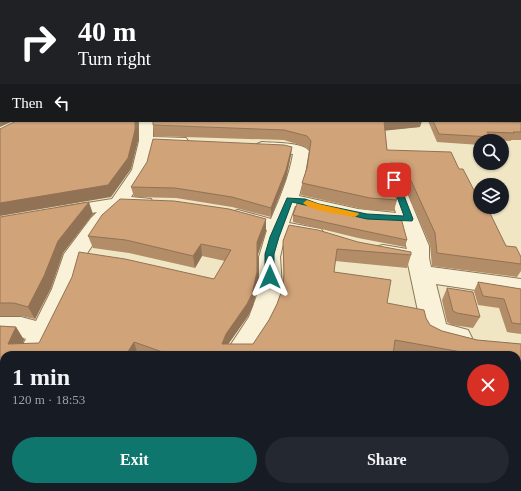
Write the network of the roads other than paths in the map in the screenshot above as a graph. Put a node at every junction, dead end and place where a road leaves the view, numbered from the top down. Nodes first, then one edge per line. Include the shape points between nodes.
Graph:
1 (146, 131) edge
2 (200, 142) edge
3 (247, 145) edge
4 (394, 180) dead end
5 (290, 200) junction
6 (118, 203) junction
7 (163, 204) edge
8 (218, 212) edge
9 (44, 216) edge
10 (409, 219) junction
11 (279, 227) junction
12 (334, 239) edge
13 (363, 247) edge
14 (75, 254) junction
15 (98, 258) edge
16 (420, 266) junction
17 (521, 288) edge
18 (0, 327) edge
19 (477, 341) edge
20 (37, 344) edge
21 (241, 351) edge

1 - 2 street
1 - 6 street via 140,170
3 - 5 street via 284,147 301,151
4 - 10 street
5 - 10 street via 367,217
5 - 11 street
6 - 7 street
6 - 9 street
6 - 14 street via 98,222
8 - 11 street
10 - 16 street via 418,246
11 - 12 street
11 - 21 street via 270,254 270,288 262,319
13 - 16 street
14 - 15 street
14 - 20 street via 64,289
16 - 17 street
16 - 19 street via 435,330 440,334
18 - 20 street via 21,327

